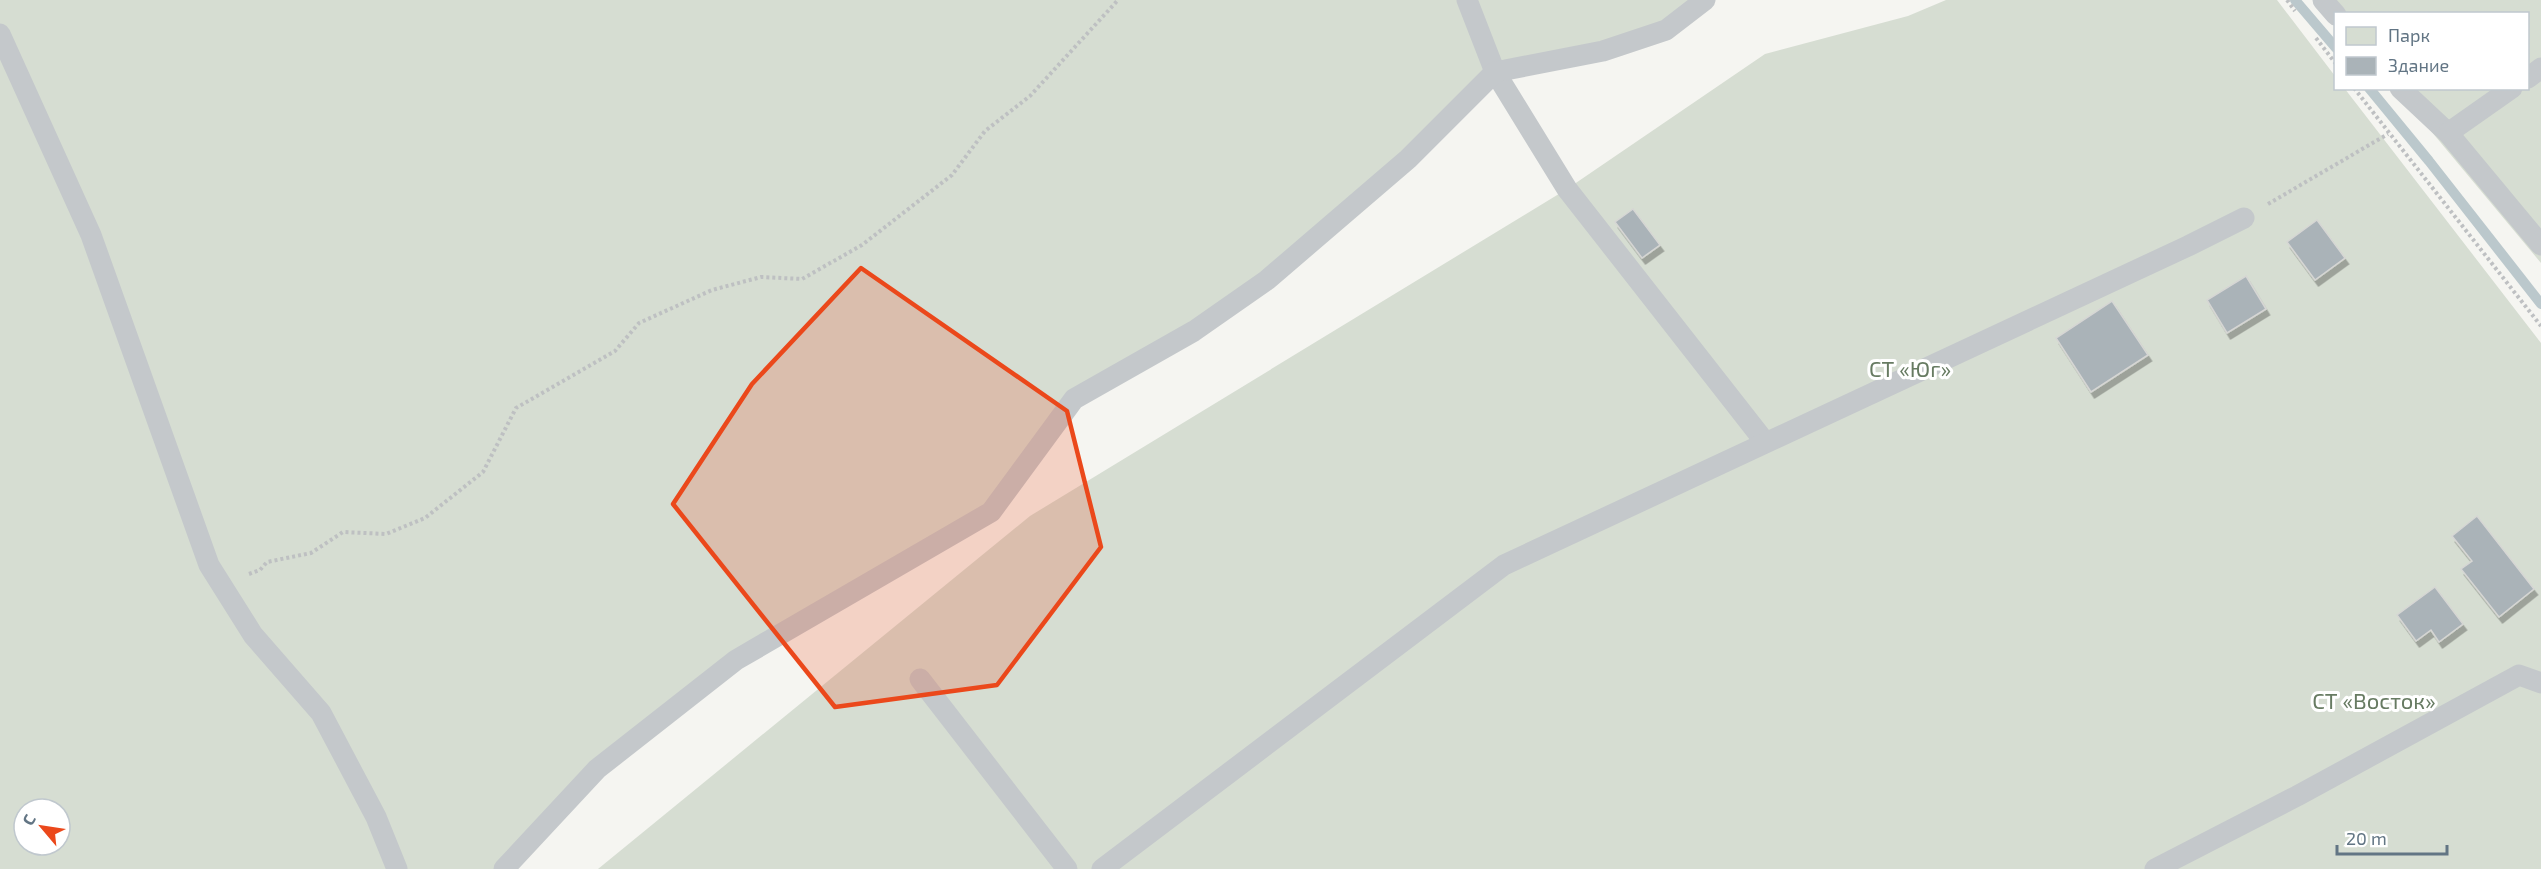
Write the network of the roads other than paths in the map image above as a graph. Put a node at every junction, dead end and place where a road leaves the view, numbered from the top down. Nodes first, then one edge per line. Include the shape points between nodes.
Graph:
1 (1467, 0) edge
2 (1705, 0) edge
3 (2323, 0) edge
4 (2334, 13) edge
5 (0, 34) edge
6 (2541, 68) edge
7 (1495, 72) junction
8 (2529, 77) edge
9 (2402, 90) edge
10 (2509, 90) edge
11 (2448, 133) junction
12 (2244, 218) road end
13 (2541, 245) edge
14 (1766, 442) junction
15 (920, 679) dead end
16 (2541, 683) edge
17 (397, 869) edge
18 (504, 869) edge
19 (1067, 869) edge
20 (1102, 869) edge
21 (2155, 869) edge

1 - 7 lane
2 - 7 lane via 1666,30 1603,51
3 - 4 lane
5 - 17 lane via 91,235 213,572 253,635 321,713 376,817
6 - 8 lane
7 - 14 lane via 1576,202
7 - 18 lane via 1408,159 1267,280 1194,331 1074,399 991,512 736,660 597,770
9 - 11 lane
10 - 11 lane
11 - 13 lane
12 - 14 lane
14 - 20 lane via 1504,565
15 - 19 lane
16 - 21 lane via 2519,675

